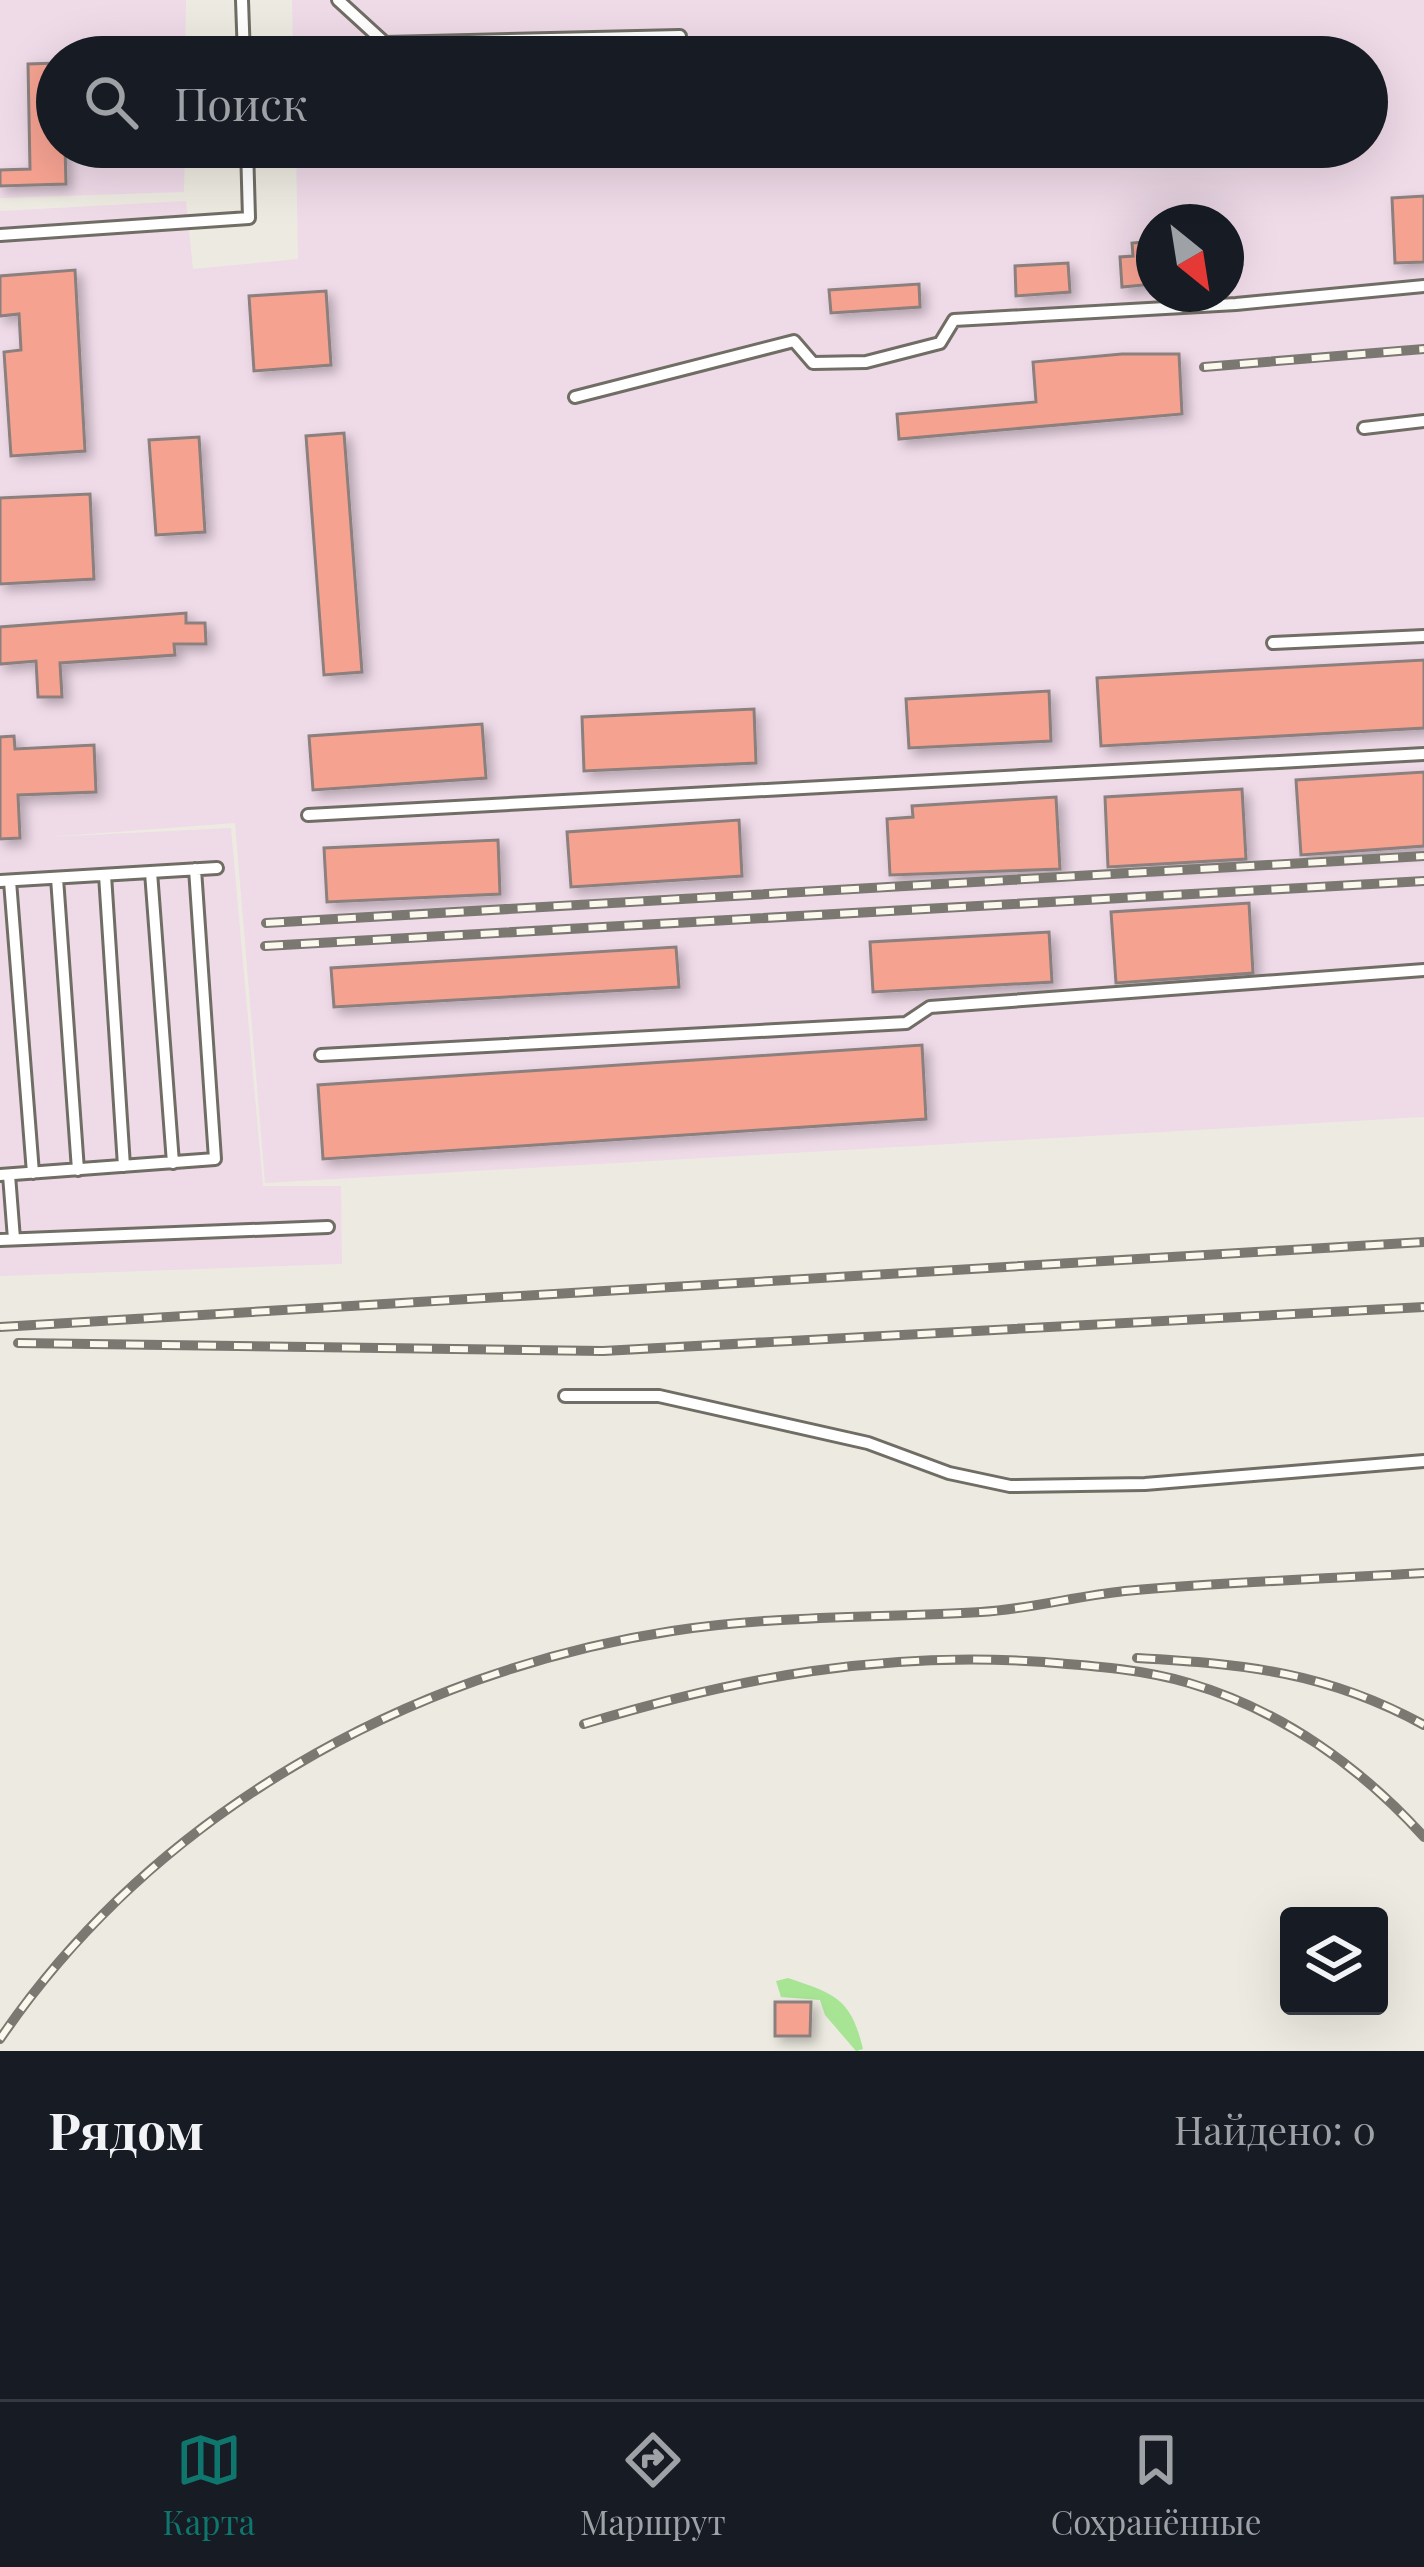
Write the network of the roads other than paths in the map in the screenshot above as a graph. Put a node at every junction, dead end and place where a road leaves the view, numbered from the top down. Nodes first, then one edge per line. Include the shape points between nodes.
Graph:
1 (242, 0) edge
2 (338, 0) edge
3 (243, 36) edge
4 (376, 36) edge
5 (248, 168) edge
6 (0, 235) edge
7 (1424, 286) edge
8 (574, 397) dead end
9 (1424, 421) edge
10 (1364, 428) dead end
11 (1424, 636) edge
12 (1273, 643) dead end
13 (1424, 754) edge
14 (308, 815) dead end
15 (217, 868) dead end
16 (195, 869) junction
17 (151, 872) junction
18 (105, 875) junction
19 (57, 878) junction
20 (5, 881) edge
21 (1424, 970) edge
22 (321, 1055) dead end
23 (173, 1162) junction
24 (124, 1166) junction
25 (78, 1170) junction
26 (33, 1173) junction
27 (4, 1175) edge
28 (328, 1227) dead end
29 (7, 1239) edge
30 (565, 1396) dead end
31 (1424, 1461) edge

1 - 3 lane
2 - 4 lane
5 - 6 lane via 249,218
7 - 8 lane via 953,320 940,344 866,362 813,363 794,341
9 - 10 lane
11 - 12 lane
13 - 14 lane
15 - 16 lane
16 - 17 lane
16 - 23 lane via 215,1160
17 - 18 lane
17 - 23 lane
18 - 19 lane
18 - 24 lane
19 - 20 lane
19 - 25 lane
20 - 26 lane
21 - 22 lane via 930,1007 906,1024
23 - 24 lane
24 - 25 lane
25 - 26 lane
26 - 27 lane
27 - 29 lane
28 - 29 lane
30 - 31 lane via 659,1396 868,1443 1010,1486 1145,1484

